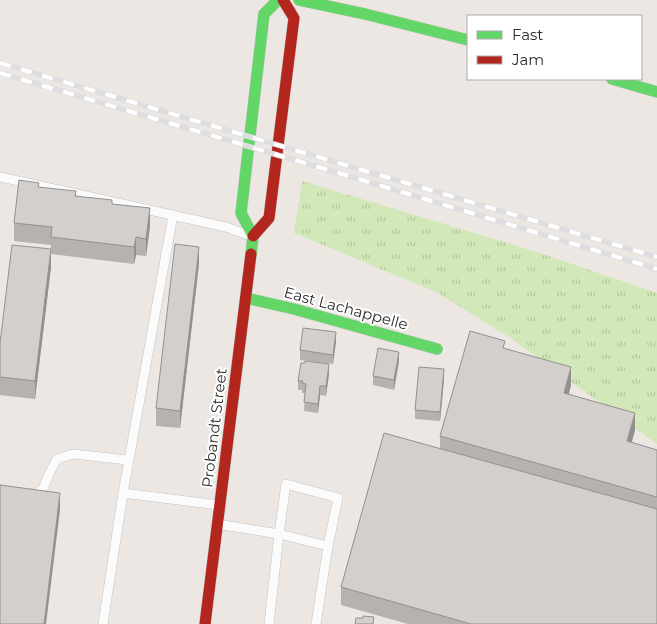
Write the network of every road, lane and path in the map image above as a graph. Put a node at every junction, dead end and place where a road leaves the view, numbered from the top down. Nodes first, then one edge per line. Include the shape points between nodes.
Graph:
1 (278, 0) edge
2 (283, 0) edge
3 (299, 0) edge
4 (467, 40) edge
5 (615, 80) edge
6 (657, 92) edge
7 (0, 177) edge
8 (172, 215) junction
9 (253, 236) junction
10 (246, 298) junction
11 (437, 349) dead end
12 (128, 460) junction
13 (18, 492) edge
14 (123, 492) junction
15 (220, 506) junction
16 (217, 524) junction
17 (279, 534) junction
18 (328, 546) junction
19 (103, 624) edge
20 (205, 624) edge
21 (269, 624) edge
22 (316, 624) edge

1 - 9 main road via 264,14 241,213
2 - 9 main road via 294,18 272,200 269,218
3 - 4 main road
5 - 6 main road
7 - 8 lane
8 - 9 lane
8 - 12 lane
9 - 10 main road, Probandt Street
10 - 11 main road, East Lachappelle
10 - 15 main road, Probandt Street
12 - 13 lane via 74,454 57,459 43,489 36,494
12 - 14 lane
14 - 15 lane
14 - 19 lane
15 - 16 main road, Probandt Street
16 - 17 lane
16 - 20 main road, Probandt Street
17 - 18 lane
17 - 18 lane via 286,484 338,498
17 - 21 lane
18 - 22 lane

